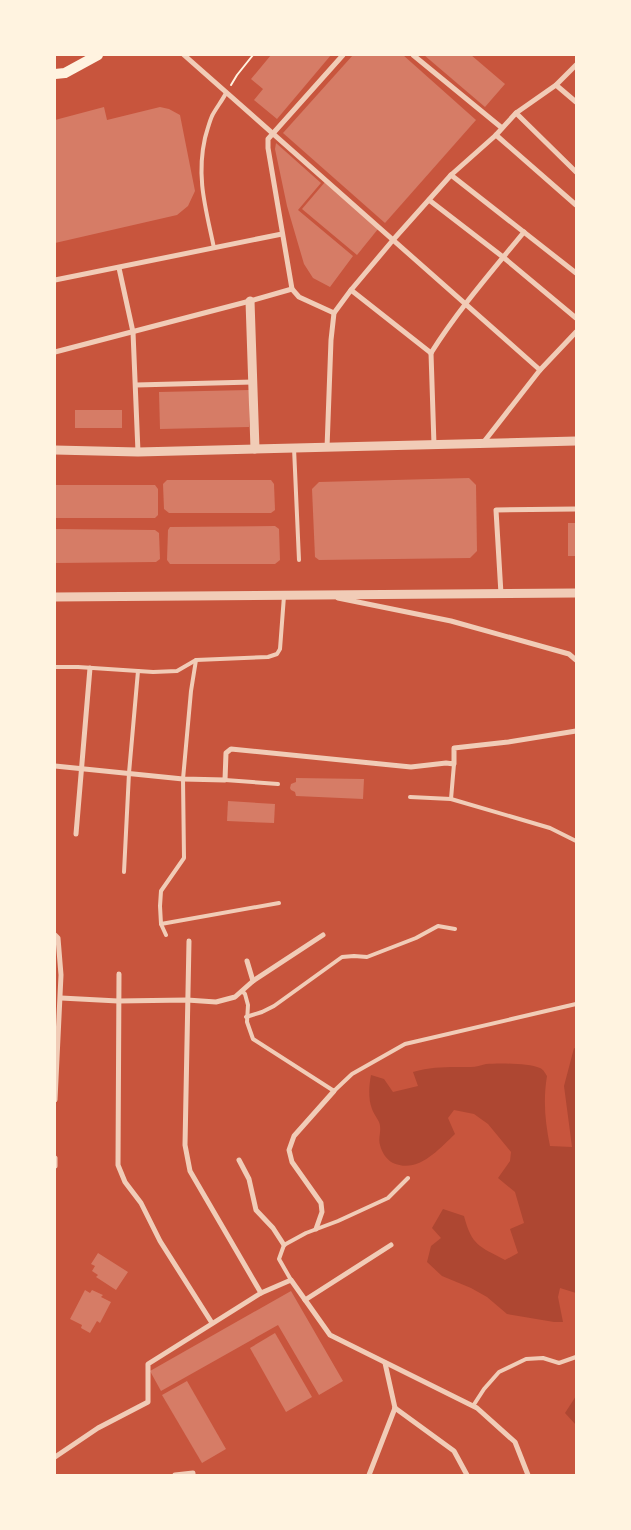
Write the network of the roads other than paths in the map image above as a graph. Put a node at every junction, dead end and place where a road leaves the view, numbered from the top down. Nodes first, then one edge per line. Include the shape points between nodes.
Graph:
1 (98, 55) edge
2 (184, 55) edge
3 (343, 55) edge
4 (413, 55) edge
5 (576, 64) edge
6 (55, 74) edge
7 (556, 85) junction
8 (226, 93) junction
9 (576, 102) edge
10 (516, 113) junction
11 (502, 128) junction
12 (273, 134) junction
13 (496, 135) junction
14 (576, 172) edge
15 (452, 175) junction
16 (429, 200) junction
17 (576, 205) edge
18 (524, 232) junction
19 (282, 234) junction
20 (393, 240) junction
21 (214, 248) junction
22 (503, 257) junction
23 (119, 268) junction
24 (576, 273) edge
25 (55, 280) edge
26 (292, 289) junction
27 (351, 290) junction
28 (250, 301) junction
29 (465, 304) junction
30 (334, 313) junction
31 (576, 318) edge
32 (133, 332) junction
33 (576, 332) edge
34 (55, 352) edge
35 (431, 353) junction
36 (540, 370) junction
37 (253, 382) junction
38 (136, 384) junction
39 (576, 441) edge
40 (482, 444) junction
41 (434, 445) junction
42 (294, 448) junction
43 (327, 448) junction
44 (255, 449) junction
45 (55, 450) edge
46 (138, 452) junction
47 (576, 510) edge
48 (299, 560) dead end
49 (501, 594) junction
50 (576, 594) edge
51 (326, 595) junction
52 (284, 596) junction
53 (55, 597) edge
54 (569, 654) junction
55 (576, 656) edge
56 (196, 660) junction
57 (576, 660) edge
58 (55, 667) edge
59 (90, 668) junction
60 (138, 671) junction
61 (576, 732) edge
62 (454, 764) junction
63 (55, 766) edge
64 (82, 769) junction
65 (129, 773) junction
66 (183, 779) junction
67 (225, 780) junction
68 (278, 784) dead end
69 (410, 797) dead end
70 (451, 799) junction
71 (76, 834) dead end
72 (576, 840) edge
73 (124, 872) dead end
74 (279, 903) dead end
75 (162, 924) junction
76 (455, 929) dead end
77 (55, 935) edge
78 (166, 935) dead end
79 (323, 935) dead end
80 (188, 941) dead end
81 (247, 961) dead end
82 (119, 974) dead end
83 (253, 981) junction
84 (58, 984) edge
85 (242, 991) junction
86 (61, 998) junction
87 (187, 1000) junction
88 (118, 1001) junction
89 (576, 1004) edge
90 (246, 1017) junction
91 (334, 1091) junction
92 (55, 1100) edge
93 (55, 1158) edge
94 (238, 1160) dead end
95 (55, 1166) edge
96 (408, 1178) dead end
97 (316, 1229) junction
98 (284, 1246) junction
99 (391, 1246) dead end
100 (291, 1280) junction
101 (261, 1293) junction
102 (305, 1300) junction
103 (212, 1323) junction
104 (576, 1357) edge
105 (384, 1363) junction
106 (473, 1406) junction
107 (395, 1408) junction
108 (55, 1457) edge
109 (175, 1475) edge
110 (193, 1475) edge
111 (369, 1475) edge
112 (467, 1475) edge
113 (528, 1475) edge

1 - 6 main road via 65,73
2 - 8 street
3 - 12 street
4 - 11 street
5 - 7 street
7 - 9 street
7 - 10 street
8 - 12 street
8 - 21 lane via 211,117 201,162 202,193
10 - 11 street
10 - 14 street
11 - 13 street
12 - 19 street via 268,139 268,148
12 - 20 street
13 - 15 street
13 - 17 street
15 - 16 street
15 - 18 street
16 - 20 street
16 - 22 street
18 - 22 street
18 - 24 street
19 - 21 street
19 - 26 street
20 - 27 street
20 - 29 street
21 - 23 street
22 - 29 street
22 - 31 street
23 - 25 street
23 - 32 street
26 - 28 street
26 - 30 street via 299,297
27 - 30 street
27 - 35 street
28 - 32 street
28 - 37 street
29 - 35 street
29 - 36 street
30 - 43 street
32 - 34 street
32 - 38 street
33 - 36 street
35 - 41 street
36 - 40 street
37 - 38 street
37 - 44 street
38 - 46 street
39 - 40 street
40 - 41 street
41 - 43 street
42 - 43 street
42 - 44 street
42 - 48 lane
44 - 46 street
45 - 46 street
47 - 49 street via 496,510
49 - 50 street
49 - 51 street
51 - 52 street
51 - 54 street via 451,620
52 - 53 street
52 - 56 lane via 277,654
54 - 55 street
54 - 57 street
56 - 60 lane via 177,671
56 - 66 lane
58 - 59 lane
59 - 60 lane
59 - 64 street
60 - 65 lane
61 - 62 street via 454,748
62 - 67 street via 412,767 231,748 226,753
62 - 70 lane
63 - 64 street
64 - 65 street
64 - 71 street
65 - 66 street
65 - 73 lane
66 - 67 street
66 - 75 lane via 184,858 161,891
67 - 68 lane
69 - 70 lane
70 - 72 lane via 550,828
74 - 75 lane
75 - 78 lane
76 - 90 lane via 438,926 367,957 342,957 274,1006
77 - 84 street via 58,938
79 - 83 street
80 - 87 street
81 - 83 street
82 - 88 street
83 - 85 street
84 - 86 street
85 - 87 street via 235,997 216,1002
85 - 90 lane via 248,1005
86 - 88 street
86 - 92 street
87 - 88 street
87 - 101 street via 185,1145 190,1171
88 - 103 street via 118,1165 125,1182
89 - 91 lane via 405,1044 352,1074
90 - 91 lane via 253,1039
91 - 97 street via 294,1136 289,1150 292,1162 321,1203 322,1212
93 - 95 street
94 - 98 street via 249,1179 256,1210
96 - 97 lane via 388,1198
97 - 98 lane
98 - 100 lane via 279,1259
99 - 102 street
100 - 101 street
100 - 102 street
101 - 103 street
102 - 105 street via 330,1335
103 - 108 street via 148,1364 148,1402 98,1428
104 - 106 lane via 559,1362 543,1358 526,1359 499,1372
105 - 106 street
105 - 107 street
106 - 113 street via 515,1442
107 - 111 street
107 - 112 street via 454,1451
109 - 110 street

